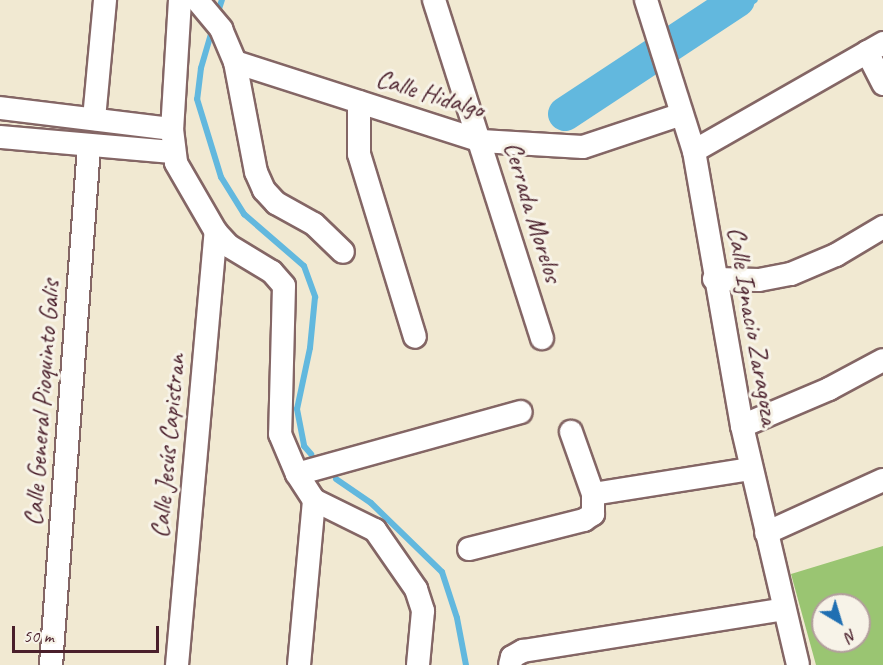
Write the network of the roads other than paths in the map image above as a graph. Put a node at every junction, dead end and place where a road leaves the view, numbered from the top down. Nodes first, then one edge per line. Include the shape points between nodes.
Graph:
1 (105, 0) edge
2 (180, 0) edge
3 (197, 0) edge
4 (434, 0) edge
5 (646, 0) edge
6 (875, 48) edge
7 (235, 62) junction
8 (883, 84) edge
9 (359, 102) junction
10 (0, 108) edge
11 (682, 114) junction
12 (94, 119) junction
13 (172, 129) junction
14 (0, 137) edge
15 (481, 141) junction
16 (89, 146) junction
17 (694, 151) junction
18 (172, 152) junction
19 (883, 227) edge
20 (216, 232) junction
21 (343, 252) dead end
22 (714, 279) junction
23 (415, 337) dead end
24 (542, 338) dead end
25 (883, 360) edge
26 (521, 412) dead end
27 (742, 426) junction
28 (571, 432) dead end
29 (751, 469) junction
30 (297, 474) junction
31 (883, 480) edge
32 (593, 494) junction
33 (314, 500) junction
34 (766, 533) junction
35 (468, 549) dead end
36 (784, 609) junction
37 (511, 661) edge
38 (51, 665) edge
39 (177, 665) edge
40 (299, 665) edge
41 (418, 665) edge
42 (798, 665) edge

1 - 12 street
2 - 13 street
3 - 7 street via 221,29
4 - 15 street, Cerrada Morelos
5 - 11 street, Calle Ignacio Zaragoza
6 - 8 street
6 - 17 street
7 - 9 street, Calle Hidalgo
7 - 21 street via 256,172 264,190 276,203 314,224
9 - 15 street, Calle Hidalgo
9 - 23 street via 359,154
10 - 12 street
11 - 15 street, Calle Hidalgo via 583,147
11 - 17 street, Calle Ignacio Zaragoza
12 - 13 street
13 - 18 street
14 - 16 street
15 - 24 street, Cerrada Morelos
16 - 18 street
16 - 38 street, Calle General Pioquinto Galis
17 - 22 street, Calle Ignacio Zaragoza
18 - 20 street
19 - 22 street via 836,255 791,274 759,280
20 - 30 street via 242,255 272,272 286,293 278,425
20 - 39 street, Calle Jesús Capistran
22 - 27 street, Calle Ignacio Zaragoza
25 - 27 street via 829,389
26 - 30 street
27 - 29 street, Calle Ignacio Zaragoza
28 - 32 street
29 - 32 street
29 - 34 street, Calle Ignacio Zaragoza
30 - 33 street
31 - 34 street
32 - 35 street via 594,511 584,520
33 - 40 street
33 - 41 street via 375,530 408,576 423,610
34 - 36 street, Calle Ignacio Zaragoza
36 - 37 street via 523,651
36 - 42 street, Calle Ignacio Zaragoza

